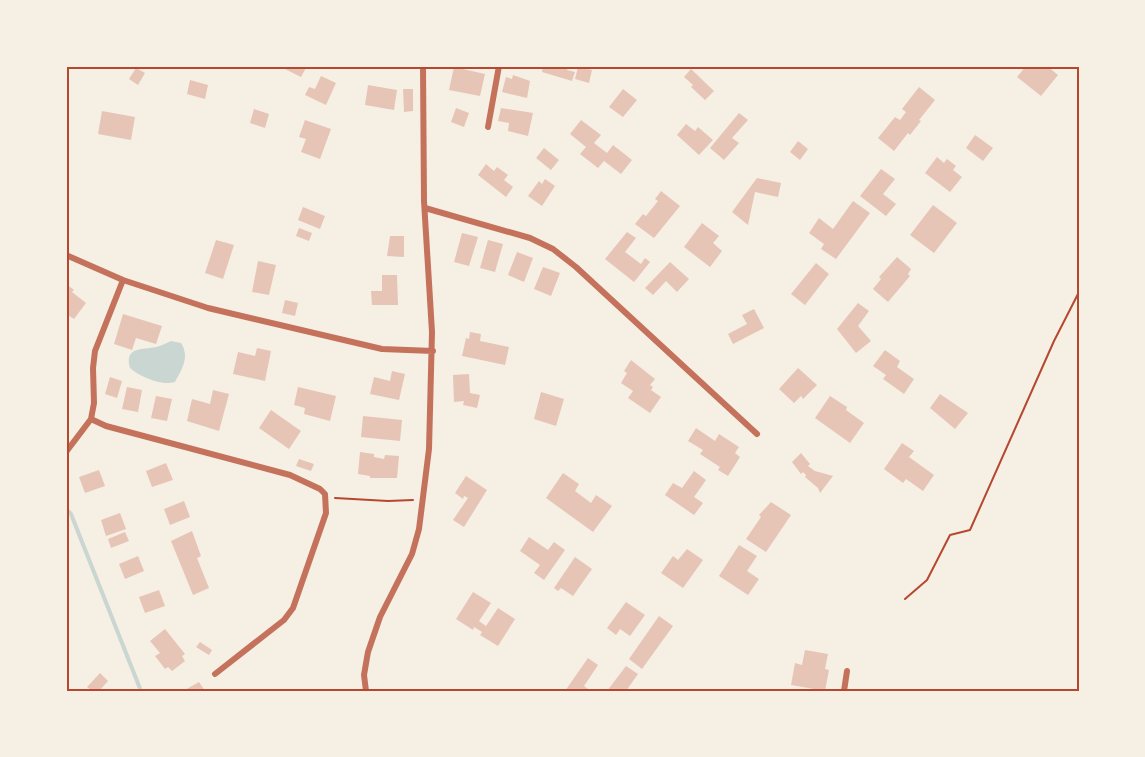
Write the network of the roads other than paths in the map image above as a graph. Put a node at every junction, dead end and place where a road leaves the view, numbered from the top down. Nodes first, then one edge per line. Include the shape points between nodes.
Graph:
1 (423, 66) edge
2 (499, 66) edge
3 (488, 127) dead end
4 (425, 208) junction
5 (66, 255) edge
6 (123, 280) junction
7 (433, 351) junction
8 (91, 419) junction
9 (757, 434) dead end
10 (66, 452) edge
11 (847, 671) dead end
12 (215, 674) dead end
13 (366, 691) edge
14 (843, 691) edge

1 - 4 street
2 - 3 street
4 - 7 street
4 - 9 street via 530,238 553,249
5 - 6 street
6 - 7 street via 208,308 382,349
6 - 8 street via 95,351
7 - 13 street via 429,449 419,529 412,554 380,617 368,652
8 - 10 street
8 - 12 street via 290,475 325,494 326,513 293,608 284,620
11 - 14 street

